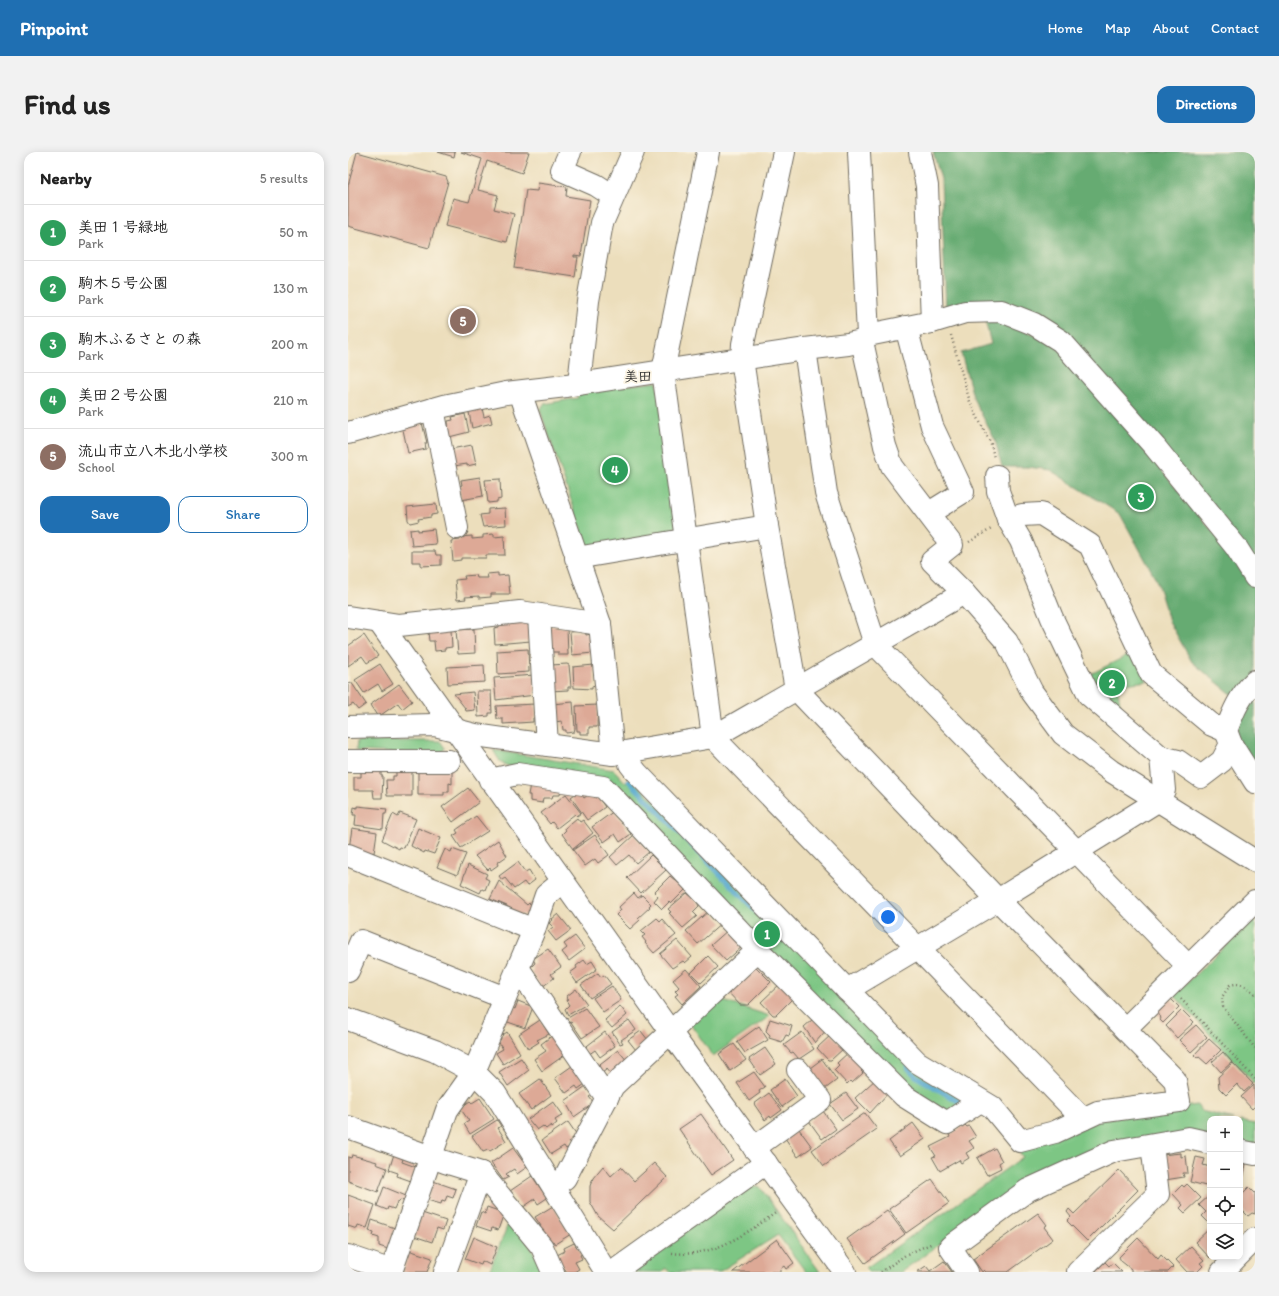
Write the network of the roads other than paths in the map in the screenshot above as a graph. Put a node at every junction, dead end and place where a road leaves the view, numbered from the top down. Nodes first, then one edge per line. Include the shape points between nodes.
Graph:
1 (570, 152) edge
2 (633, 152) edge
3 (708, 152) edge
4 (784, 152) edge
5 (859, 152) edge
6 (920, 152) edge
7 (613, 196) junction
8 (940, 325) junction
9 (906, 327) junction
10 (865, 338) junction
11 (805, 349) junction
12 (742, 359) junction
13 (663, 371) junction
14 (579, 384) junction
15 (520, 392) junction
16 (433, 410) junction
17 (348, 433) edge
18 (997, 476) road end
19 (929, 513) junction
20 (1008, 519) junction
21 (767, 526) junction
22 (457, 528) dead end
23 (685, 539) junction
24 (576, 558) junction
25 (1255, 577) edge
26 (964, 593) junction
27 (538, 615) junction
28 (348, 617) edge
29 (379, 622) junction
30 (600, 624) junction
31 (875, 644) junction
32 (1255, 681) edge
33 (796, 689) junction
34 (351, 727) edge
35 (454, 730) junction
36 (713, 737) junction
37 (1229, 737) junction
38 (547, 745) junction
39 (621, 753) junction
40 (1161, 757) junction
41 (348, 758) edge
42 (348, 761) edge
43 (449, 761) dead end
44 (490, 780) junction
45 (1255, 782) edge
46 (1159, 800) junction
47 (1077, 851) junction
48 (348, 855) edge
49 (1255, 861) edge
50 (562, 882) junction
51 (998, 900) junction
52 (1255, 901) edge
53 (534, 930) junction
54 (918, 948) junction
55 (758, 950) junction
56 (1188, 966) junction
57 (518, 968) junction
58 (348, 972) edge
59 (847, 990) junction
60 (505, 998) junction
61 (348, 1019) edge
62 (1125, 1029) junction
63 (671, 1033) junction
64 (798, 1070) dead end
65 (474, 1072) junction
66 (608, 1098) junction
67 (980, 1101) junction
68 (1083, 1119) junction
69 (348, 1127) edge
70 (1207, 1143) edge
71 (1152, 1145) junction
72 (1243, 1152) edge
73 (1255, 1154) edge
74 (760, 1156) junction
75 (430, 1157) junction
76 (481, 1173) junction
77 (554, 1186) junction
78 (1255, 1239) edge
79 (1243, 1251) edge
80 (348, 1256) edge
81 (1234, 1260) edge
82 (391, 1271) edge
83 (445, 1272) edge
84 (553, 1272) edge
85 (606, 1272) edge
86 (612, 1272) edge
87 (845, 1272) edge
88 (967, 1272) edge
89 (1078, 1272) edge
90 (1222, 1272) edge

1 - 7 street via 562,170 596,185
2 - 7 street
3 - 13 street
4 - 12 street via 743,344
5 - 10 street
6 - 8 street via 927,186
7 - 14 street via 602,223 589,293
8 - 9 street
8 - 25 street via 966,312 1001,311 1034,324 1061,341 1160,453 1236,547
9 - 10 street
9 - 19 street via 932,426 964,492
10 - 11 street via 848,344
10 - 19 street via 885,446 892,466
11 - 12 street
11 - 31 street via 826,492
12 - 13 street
12 - 21 street
13 - 14 street
13 - 23 street
14 - 15 street
15 - 16 street
15 - 24 street
16 - 17 street
16 - 22 street
18 - 20 street via 998,491
19 - 26 street via 952,545 932,561
20 - 37 street via 1041,514 1090,545 1151,674
20 - 40 street via 1021,541 1052,618 1089,695
21 - 23 street
21 - 33 street
23 - 24 street
23 - 36 street
24 - 30 street
26 - 31 street
26 - 46 street via 1007,642 1032,692 1063,734 1111,771
27 - 29 street via 520,612 399,625
27 - 30 street
27 - 38 street
28 - 29 street
29 - 35 street
30 - 39 street
31 - 33 street
31 - 47 street
32 - 37 street via 1237,705
33 - 36 street
33 - 51 street
34 - 35 street via 435,726
34 - 41 street
35 - 38 street
35 - 44 street
36 - 39 street
36 - 54 street
37 - 40 street via 1222,761 1201,777 1178,761
37 - 45 street
38 - 39 street
39 - 59 street via 637,773
40 - 46 street via 1164,790
42 - 43 street
44 - 50 street
44 - 55 street via 517,774 603,787
46 - 47 street
46 - 49 street
47 - 51 street
47 - 56 street
48 - 53 street
50 - 53 street via 546,895
50 - 63 street
51 - 54 street
51 - 62 street
52 - 56 street
53 - 57 street
54 - 59 street
54 - 68 street
55 - 63 street
55 - 67 street via 904,1096 947,1123
56 - 62 street
57 - 60 street
57 - 66 street
58 - 60 street via 361,942
59 - 67 street via 917,1062
60 - 65 street
61 - 65 street via 435,1051
62 - 68 street via 1175,1080 1179,1101 1098,1112
63 - 66 street via 613,1086
63 - 74 street
64 - 74 street via 820,1100
65 - 75 street via 447,1110
65 - 77 street via 495,1093
66 - 77 street via 565,1178
67 - 68 street via 992,1107 1020,1141 1055,1132
69 - 75 street
70 - 71 street via 1188,1138
71 - 88 street via 1114,1151 1028,1190 950,1247
71 - 89 street via 1158,1194
72 - 73 street
74 - 86 street
74 - 87 street
75 - 76 street
75 - 82 street
76 - 83 street
76 - 84 street via 542,1247
77 - 85 street
78 - 79 street
80 - 82 street
81 - 90 street

